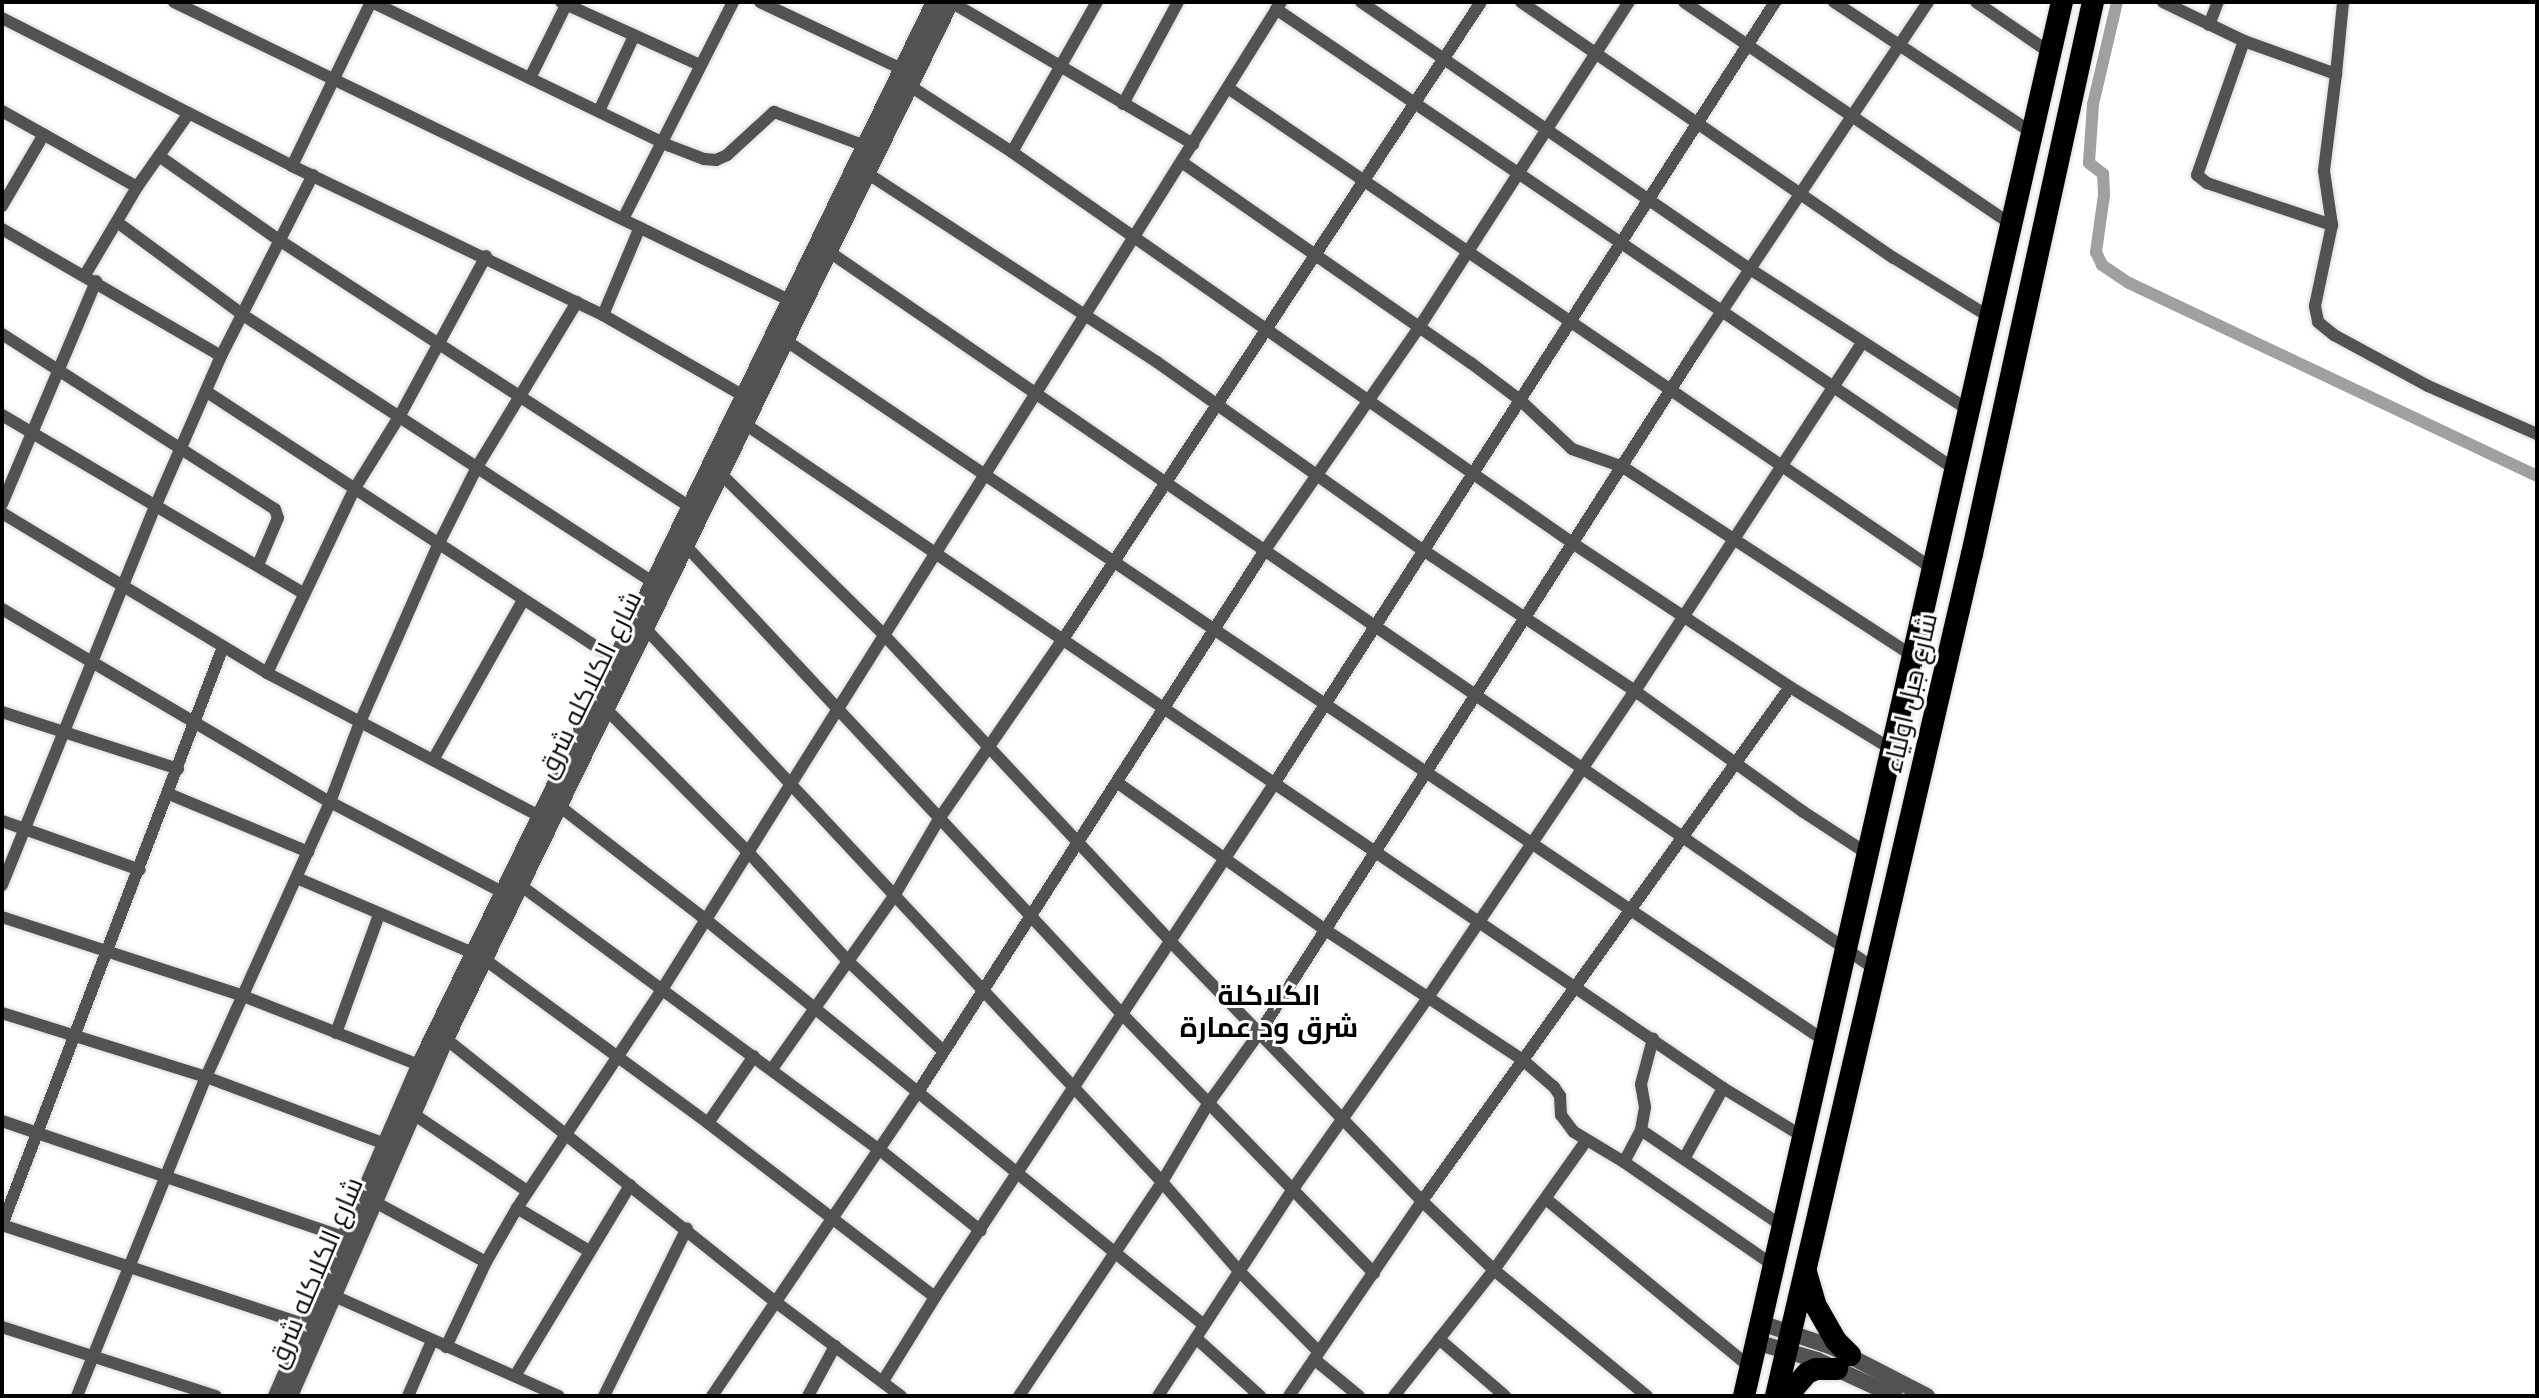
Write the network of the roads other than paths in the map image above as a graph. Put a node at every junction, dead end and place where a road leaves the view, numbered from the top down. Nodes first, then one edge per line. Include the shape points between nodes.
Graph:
1 (174, 2) edge
2 (371, 2) edge
3 (733, 2) edge
4 (760, 2) edge
5 (934, 2) edge
6 (951, 2) edge
7 (1097, 2) edge
8 (1178, 2) edge
9 (1361, 2) edge
10 (1481, 2) edge
11 (1521, 2) edge
12 (1629, 2) edge
13 (1684, 2) edge
14 (1775, 2) edge
15 (1834, 2) edge
16 (1928, 2) edge
17 (1976, 2) edge
18 (2062, 2) edge
19 (2093, 2) edge
20 (2163, 2) edge
21 (2218, 2) edge
22 (2343, 2) edge
23 (563, 3) edge
24 (1278, 5) edge
25 (2, 18) edge
26 (2209, 25) junction
27 (634, 36) junction
28 (2244, 41) junction
29 (1747, 44) junction
30 (1899, 45) junction
31 (2049, 52) junction
32 (1596, 53) junction
33 (1444, 61) junction
34 (700, 65) junction
35 (1060, 66) junction
36 (902, 69) junction
37 (2336, 74) junction
38 (530, 78) junction
39 (333, 79) junction
40 (910, 86) junction
41 (1228, 88) junction
42 (1123, 104) junction
43 (1415, 105) junction
44 (2, 111) edge
45 (599, 111) junction
46 (189, 113) junction
47 (1852, 114) junction
48 (1696, 121) junction
49 (1548, 130) junction
50 (2031, 132) junction
51 (44, 134) junction
52 (661, 141) junction
53 (1193, 144) junction
54 (865, 146) junction
55 (1012, 152) junction
56 (159, 156) junction
57 (1183, 163) junction
58 (292, 166) junction
59 (867, 173) junction
60 (313, 175) junction
61 (1518, 176) junction
62 (1365, 179) junction
63 (137, 187) junction
64 (1801, 192) junction
65 (1648, 199) junction
66 (2, 206) edge
67 (623, 219) junction
68 (117, 222) junction
69 (2012, 225) junction
70 (2332, 225) junction
71 (640, 227) junction
72 (2, 229) edge
73 (1135, 239) junction
74 (282, 242) junction
75 (1619, 245) junction
76 (828, 251) junction
77 (1468, 251) junction
78 (1315, 254) junction
79 (486, 256) junction
80 (1750, 269) junction
81 (90, 278) junction
82 (789, 300) junction
83 (577, 302) junction
84 (1720, 313) junction
85 (243, 315) junction
86 (603, 315) junction
87 (1086, 315) junction
88 (1991, 318) junction
89 (1571, 321) junction
90 (1420, 326) junction
91 (1266, 329) junction
92 (2, 334) edge
93 (779, 336) junction
94 (1861, 344) junction
95 (439, 345) junction
96 (221, 356) junction
97 (60, 368) junction
98 (1832, 389) junction
99 (1035, 390) junction
100 (1671, 390) junction
101 (207, 392) junction
102 (744, 396) junction
103 (522, 397) junction
104 (1520, 400) junction
105 (1215, 403) junction
106 (1369, 403) junction
107 (1970, 411) junction
108 (2, 415) edge
109 (399, 417) junction
110 (745, 424) junction
111 (32, 432) junction
112 (2537, 434) edge
113 (182, 447) junction
114 (1782, 466) junction
115 (477, 467) junction
116 (1623, 467) junction
117 (1956, 470) junction
118 (721, 474) junction
119 (984, 475) junction
120 (1473, 475) junction
121 (1319, 476) junction
122 (1164, 482) junction
123 (355, 488) junction
124 (2, 504) edge
125 (155, 507) junction
126 (690, 507) junction
127 (2, 513) edge
128 (1734, 540) junction
129 (439, 543) junction
130 (1574, 544) junction
131 (686, 546) junction
132 (1265, 550) junction
133 (1423, 550) junction
134 (933, 554) junction
135 (1114, 563) junction
136 (258, 565) junction
137 (1933, 569) junction
138 (653, 582) junction
139 (124, 588) junction
140 (303, 593) junction
141 (523, 600) junction
142 (2, 609) edge
143 (1684, 615) junction
144 (1524, 616) junction
145 (1374, 625) junction
146 (645, 628) junction
147 (1216, 631) junction
148 (884, 635) junction
149 (1062, 641) junction
150 (223, 647) junction
151 (615, 659) junction
152 (94, 664) junction
153 (1911, 667) junction
154 (267, 673) junction
155 (1790, 687) junction
156 (1941, 688) junction
157 (1635, 691) junction
158 (1474, 694) junction
159 (1324, 706) junction
160 (605, 708) junction
161 (836, 708) junction
162 (1164, 711) junction
163 (2, 712) edge
164 (197, 721) junction
165 (360, 722) junction
166 (65, 733) junction
167 (990, 748) junction
168 (1893, 750) junction
169 (433, 760) junction
170 (1736, 765) junction
171 (1583, 767) junction
172 (178, 769) junction
173 (1425, 773) junction
174 (791, 782) junction
175 (1118, 783) junction
176 (1274, 784) junction
177 (169, 794) junction
178 (330, 802) junction
179 (558, 805) junction
180 (539, 816) junction
181 (939, 819) junction
182 (2, 821) edge
183 (25, 829) junction
184 (1681, 836) junction
185 (1080, 842) junction
186 (1530, 842) junction
187 (308, 852) junction
188 (1374, 852) junction
189 (749, 853) junction
190 (1868, 854) junction
191 (1226, 858) junction
192 (140, 870) junction
193 (297, 878) junction
194 (2, 885) edge
195 (520, 885) junction
196 (502, 892) junction
197 (894, 896) junction
198 (1629, 909) junction
199 (1033, 914) junction
200 (379, 915) junction
201 (2, 917) edge
202 (705, 919) junction
203 (1478, 923) junction
204 (1324, 929) junction
205 (1169, 940) junction
206 (1846, 950) junction
207 (106, 951) junction
208 (479, 956) junction
209 (849, 962) junction
210 (1875, 969) junction
211 (663, 988) junction
212 (1576, 988) junction
213 (982, 989) junction
214 (243, 996) junction
215 (1429, 996) junction
216 (816, 1010) junction
217 (2, 1013) edge
218 (1121, 1013) junction
219 (1260, 1032) junction
220 (336, 1033) junction
221 (76, 1038) junction
222 (446, 1039) junction
223 (1653, 1039) junction
224 (1825, 1041) junction
225 (943, 1051) junction
226 (754, 1056) junction
227 (617, 1057) junction
228 (1524, 1061) junction
229 (419, 1065) junction
230 (772, 1069) junction
231 (206, 1077) junction
232 (1723, 1088) junction
233 (1073, 1089) junction
234 (918, 1092) junction
235 (1208, 1104) junction
236 (412, 1113) junction
237 (1343, 1117) junction
238 (2, 1121) edge
239 (708, 1123) junction
240 (1641, 1130) junction
241 (39, 1133) junction
242 (566, 1136) junction
243 (1802, 1136) junction
244 (1586, 1141) junction
245 (385, 1144) junction
246 (880, 1150) junction
247 (1684, 1159) junction
248 (1624, 1162) junction
249 (1018, 1172) junction
250 (166, 1176) junction
251 (1162, 1182) junction
252 (630, 1185) junction
253 (1293, 1189) junction
254 (527, 1191) junction
255 (1546, 1199) junction
256 (373, 1201) junction
257 (1422, 1201) junction
258 (517, 1208) junction
259 (833, 1217) junction
260 (2, 1225) edge
261 (1782, 1226) junction
262 (687, 1228) junction
263 (981, 1231) junction
264 (343, 1237) junction
265 (589, 1251) junction
266 (1115, 1252) junction
267 (486, 1262) junction
268 (130, 1266) junction
269 (1774, 1266) junction
270 (1805, 1269) junction
271 (1494, 1270) junction
272 (1240, 1272) junction
273 (1374, 1273) junction
274 (332, 1295) junction
275 (935, 1297) junction
276 (773, 1300) junction
277 (307, 1325) junction
278 (1204, 1325) junction
279 (2, 1327) edge
280 (1759, 1332) junction
281 (1197, 1339) junction
282 (1439, 1339) junction
283 (432, 1341) junction
284 (1789, 1341) junction
285 (835, 1346) junction
286 (446, 1347) junction
287 (93, 1356) junction
288 (1317, 1356) junction
289 (1843, 1362) junction
290 (1750, 1367) junction
291 (515, 1376) junction
292 (883, 1381) junction
293 (77, 1396) edge
294 (216, 1396) edge
295 (276, 1396) edge
296 (290, 1396) edge
297 (408, 1396) edge
298 (559, 1396) edge
299 (604, 1396) edge
300 (712, 1396) edge
301 (808, 1396) edge
302 (901, 1396) edge
303 (1019, 1396) edge
304 (1158, 1396) edge
305 (1260, 1396) edge
306 (1289, 1396) edge
307 (1359, 1396) edge
308 (1394, 1396) edge
309 (1505, 1396) edge
310 (1647, 1396) edge
311 (1744, 1396) edge
312 (1776, 1396) edge
313 (1787, 1396) edge
314 (1895, 1396) edge
315 (1927, 1396) edge

1 - 39 street
2 - 38 street
2 - 39 street
3 - 34 street
4 - 36 street
5 - 36 street, شارع الكلاكله شرق
6 - 35 street
6 - 40 street, شارع الكلاكله شرق
7 - 35 street
8 - 42 street
9 - 33 street
10 - 33 street
11 - 32 street
12 - 32 street
13 - 29 street
14 - 29 street
15 - 30 street
16 - 30 street
17 - 31 street
18 - 31 highway, شارع جبل اولياء
19 - 156 highway, شارع جبل اولياء
20 - 26 street
21 - 26 street
22 - 37 street
23 - 27 street
23 - 38 street
24 - 41 street
24 - 43 street
25 - 46 street
26 - 28 street
27 - 34 street
27 - 45 street
28 - 37 street
28 - 70 street via 2197,175 2207,183
29 - 47 street
29 - 48 street
30 - 47 street
30 - 50 street
31 - 50 highway, شارع جبل اولياء
32 - 48 street
32 - 49 street
33 - 43 street
33 - 49 street
34 - 52 street
35 - 42 street
35 - 55 street
36 - 54 street, شارع الكلاكله شرق
37 - 70 street via 2324,171
38 - 45 street
39 - 58 street
39 - 67 street
40 - 55 street
40 - 59 street, شارع الكلاكله شرق
41 - 53 street
41 - 62 street
42 - 53 street
43 - 61 street
43 - 62 street
44 - 51 street
45 - 52 street
46 - 56 street
46 - 58 street
47 - 64 street
47 - 69 street
48 - 64 street
48 - 65 street
49 - 61 street
49 - 65 street
50 - 69 highway, شارع جبل اولياء
51 - 63 street
51 - 66 street
52 - 54 street via 716,160 769,113 781,112
52 - 67 street
53 - 57 street
54 - 82 street, شارع الكلاكله شرق
55 - 73 street
56 - 63 street
56 - 74 street
57 - 73 street
57 - 78 street
58 - 60 street
59 - 76 street, شارع الكلاكله شرق
59 - 87 street
60 - 74 street
60 - 79 street
61 - 75 street
61 - 77 street
62 - 77 street
62 - 78 street
63 - 68 street
64 - 80 street
64 - 88 street
65 - 75 street
65 - 80 street
67 - 71 street
68 - 81 street
68 - 85 street
69 - 88 highway, شارع جبل اولياء
70 - 112 street via 2315,306 2318,322 2428,386
71 - 82 street
71 - 86 street
72 - 81 street
73 - 87 street
73 - 91 street
74 - 85 street
74 - 95 street
75 - 84 street
75 - 89 street
76 - 93 street, شارع الكلاكله شرق
76 - 99 street
77 - 89 street
77 - 90 street
78 - 90 street
78 - 91 street
79 - 83 street
79 - 95 street
80 - 84 street
80 - 94 street
81 - 96 street
81 - 97 street
82 - 93 street, شارع الكلاكله شرق
83 - 86 street
83 - 103 street
84 - 98 street
84 - 100 street
85 - 96 street
85 - 109 street
86 - 102 street
87 - 99 street
87 - 105 street
88 - 107 highway, شارع جبل اولياء
89 - 100 street
89 - 104 street
90 - 104 street
90 - 106 street
91 - 105 street
91 - 106 street
92 - 97 street
93 - 102 street, شارع الكلاكله شرق
93 - 110 street, شارع الكلاكله شرق
93 - 119 street
94 - 98 street
94 - 107 street
95 - 103 street
95 - 109 street
96 - 101 street
97 - 111 street
97 - 113 street
98 - 114 street
98 - 117 street
99 - 119 street
99 - 122 street
100 - 114 street
100 - 116 street
101 - 113 street
101 - 123 street
102 - 126 street, شارع الكلاكله شرق
103 - 115 street
103 - 126 street
104 - 116 street via 1572,449
104 - 120 street
105 - 121 street
105 - 122 street
106 - 120 street
106 - 121 street
107 - 117 highway, شارع جبل اولياء
108 - 111 street
109 - 115 street
109 - 123 street
110 - 118 street, شارع الكلاكله شرق
110 - 134 street
111 - 124 street
111 - 125 street
113 - 125 street
113 - 136 street via 275,509 278,518
114 - 128 street
114 - 137 street
115 - 129 street
115 - 138 street
116 - 128 street
116 - 130 street
117 - 137 highway, شارع جبل اولياء
118 - 131 street, شارع الكلاكله شرق
118 - 148 street
119 - 134 street
119 - 135 street
120 - 130 street
120 - 133 street
121 - 132 street
121 - 133 street
122 - 132 street
122 - 135 street
123 - 129 street
123 - 140 street
125 - 136 street
125 - 139 street
126 - 138 street, شارع الكلاكله شرق
127 - 139 street
128 - 143 street
128 - 153 street
129 - 141 street
129 - 165 street
130 - 143 street
130 - 144 street
131 - 146 street, شارع الكلاكله شرق
131 - 161 street
132 - 145 street
132 - 147 street
133 - 144 street
133 - 145 street
134 - 148 street
134 - 149 street
135 - 147 street
135 - 149 street
136 - 140 street
137 - 153 highway, شارع جبل اولياء
138 - 151 street, شارع الكلاكله شرق
139 - 150 street
139 - 152 street
140 - 154 street
141 - 151 street
141 - 169 street
142 - 152 street
143 - 155 street
143 - 157 street
144 - 157 street
144 - 158 street
145 - 158 street
145 - 159 street
146 - 160 street, شارع الكلاكله شرق
146 - 174 street
147 - 159 street
147 - 162 street
148 - 161 street
148 - 167 street
149 - 162 street
149 - 167 street
150 - 154 street
150 - 164 street
151 - 180 street, شارع الكلاكله شرق
152 - 164 street
152 - 166 street
153 - 156 highway
153 - 168 highway, شارع جبل اولياء
154 - 165 street
155 - 168 street
155 - 170 street
156 - 210 highway, شارع جبل اولياء
157 - 170 street
157 - 171 street
158 - 171 street
158 - 173 street
159 - 173 street
159 - 176 street
160 - 179 street, شارع الكلاكله شرق
160 - 189 street
161 - 174 street
161 - 181 street
162 - 175 street
162 - 176 street
163 - 166 street
164 - 172 street
164 - 178 street
165 - 169 street
165 - 178 street
166 - 172 street
166 - 183 street
167 - 181 street
167 - 185 street
168 - 190 highway, شارع جبل اولياء
169 - 180 street
170 - 184 street
170 - 190 street
171 - 184 street
171 - 186 street
172 - 177 street
173 - 186 street
173 - 188 street
174 - 189 street
174 - 197 street
175 - 185 street
175 - 191 street
176 - 188 street
176 - 191 street
177 - 187 street
177 - 192 street
178 - 187 street
178 - 196 street
179 - 195 street, شارع الكلاكله شرق
179 - 202 street
180 - 196 street, شارع الكلاكله شرق
181 - 197 street
181 - 199 street
182 - 183 street
183 - 192 street
183 - 194 street
184 - 198 street
184 - 206 street
185 - 199 street
185 - 205 street
186 - 198 street
186 - 203 street
187 - 193 street
188 - 203 street
188 - 204 street
189 - 202 street
189 - 209 street
190 - 206 highway, شارع جبل اولياء
191 - 204 street
191 - 205 street
192 - 207 street
193 - 200 street
193 - 214 street
195 - 208 street, شارع الكلاكله شرق
195 - 211 street
196 - 208 street, شارع الكلاكله شرق
197 - 209 street
197 - 213 street
198 - 212 street
198 - 224 street
199 - 213 street
199 - 218 street
200 - 208 street
200 - 220 street
201 - 207 street
202 - 211 street
202 - 216 street
203 - 212 street
203 - 215 street
204 - 215 street
204 - 219 street
205 - 218 street
205 - 219 street
206 - 210 street
206 - 224 highway, شارع جبل اولياء
207 - 214 street
207 - 221 street
208 - 222 street, شارع الكلاكله شرق
208 - 227 street
208 - 229 street, شارع الكلاكله شرق
209 - 216 street
209 - 225 street
210 - 270 highway, شارع جبل اولياء
211 - 226 street
211 - 227 street
212 - 223 street
212 - 228 street
213 - 225 street
213 - 233 street
214 - 220 street
214 - 231 street
215 - 228 street
215 - 237 street
216 - 230 street
216 - 234 street
217 - 221 street
218 - 233 street
218 - 235 street
219 - 235 street
219 - 237 street
220 - 229 street
221 - 231 street
221 - 241 street
222 - 236 street, شارع الكلاكله شرق
222 - 242 street
223 - 232 street
223 - 240 street via 1641,1084
224 - 243 highway, شارع جبل اولياء
225 - 234 street
226 - 230 street
226 - 239 street
227 - 239 street
227 - 242 street
228 - 244 street via 1554,1087 1565,1122
228 - 257 street
229 - 245 street, شارع الكلاكله شرق
230 - 246 street
231 - 245 street
231 - 250 street
232 - 243 street
232 - 247 street
233 - 249 street
233 - 251 street
234 - 246 street
234 - 249 street
235 - 251 street
235 - 253 street
236 - 254 street
236 - 256 street, شارع الكلاكله شرق
237 - 253 street
237 - 257 street
238 - 241 street
239 - 259 street
240 - 247 street
240 - 248 street
241 - 250 street
241 - 260 street
242 - 252 street
242 - 254 street
243 - 261 highway, شارع جبل اولياء
244 - 248 street
244 - 255 street
245 - 264 street, شارع الكلاكله شرق
246 - 259 street
246 - 263 street
247 - 261 street
248 - 269 street
249 - 263 street
249 - 266 street
250 - 264 street
250 - 268 street
251 - 266 street
251 - 272 street
252 - 262 street
252 - 265 street
253 - 272 street
253 - 273 street
254 - 258 street
255 - 271 street
255 - 290 street
256 - 267 street
256 - 274 street, شارع الكلاكله شرق
257 - 271 street
257 - 273 street
258 - 265 street
258 - 267 street
259 - 275 street
259 - 276 street
260 - 268 street
261 - 269 highway, شارع جبل اولياء
262 - 276 street
262 - 299 street
263 - 275 street
264 - 277 street, شارع الكلاكله شرق
265 - 291 street
266 - 278 street
266 - 303 street
267 - 286 street
268 - 277 street
268 - 287 street
269 - 280 highway, شارع جبل اولياء
270 - 284 highway, شارع جبل اولياء
270 - 289 highway
271 - 282 street
271 - 310 street
272 - 278 street
272 - 288 street
273 - 288 street
274 - 283 street
274 - 296 street, شارع الكلاكله شرق
275 - 292 street
276 - 285 street
276 - 300 street
277 - 295 street, شارع الكلاكله شرق
278 - 281 street
279 - 287 street
280 - 284 street
280 - 290 highway, شارع جبل اولياء
281 - 304 street
281 - 305 street
282 - 308 street
282 - 309 street
283 - 286 street
283 - 297 street
284 - 289 street
284 - 312 highway, شارع جبل اولياء
285 - 292 street
285 - 301 street
286 - 291 street
287 - 293 street
287 - 294 street
288 - 306 street
288 - 307 street
289 - 313 highway via 1807,1373
289 - 314 street
289 - 315 street
290 - 311 highway
291 - 298 street
292 - 302 street

